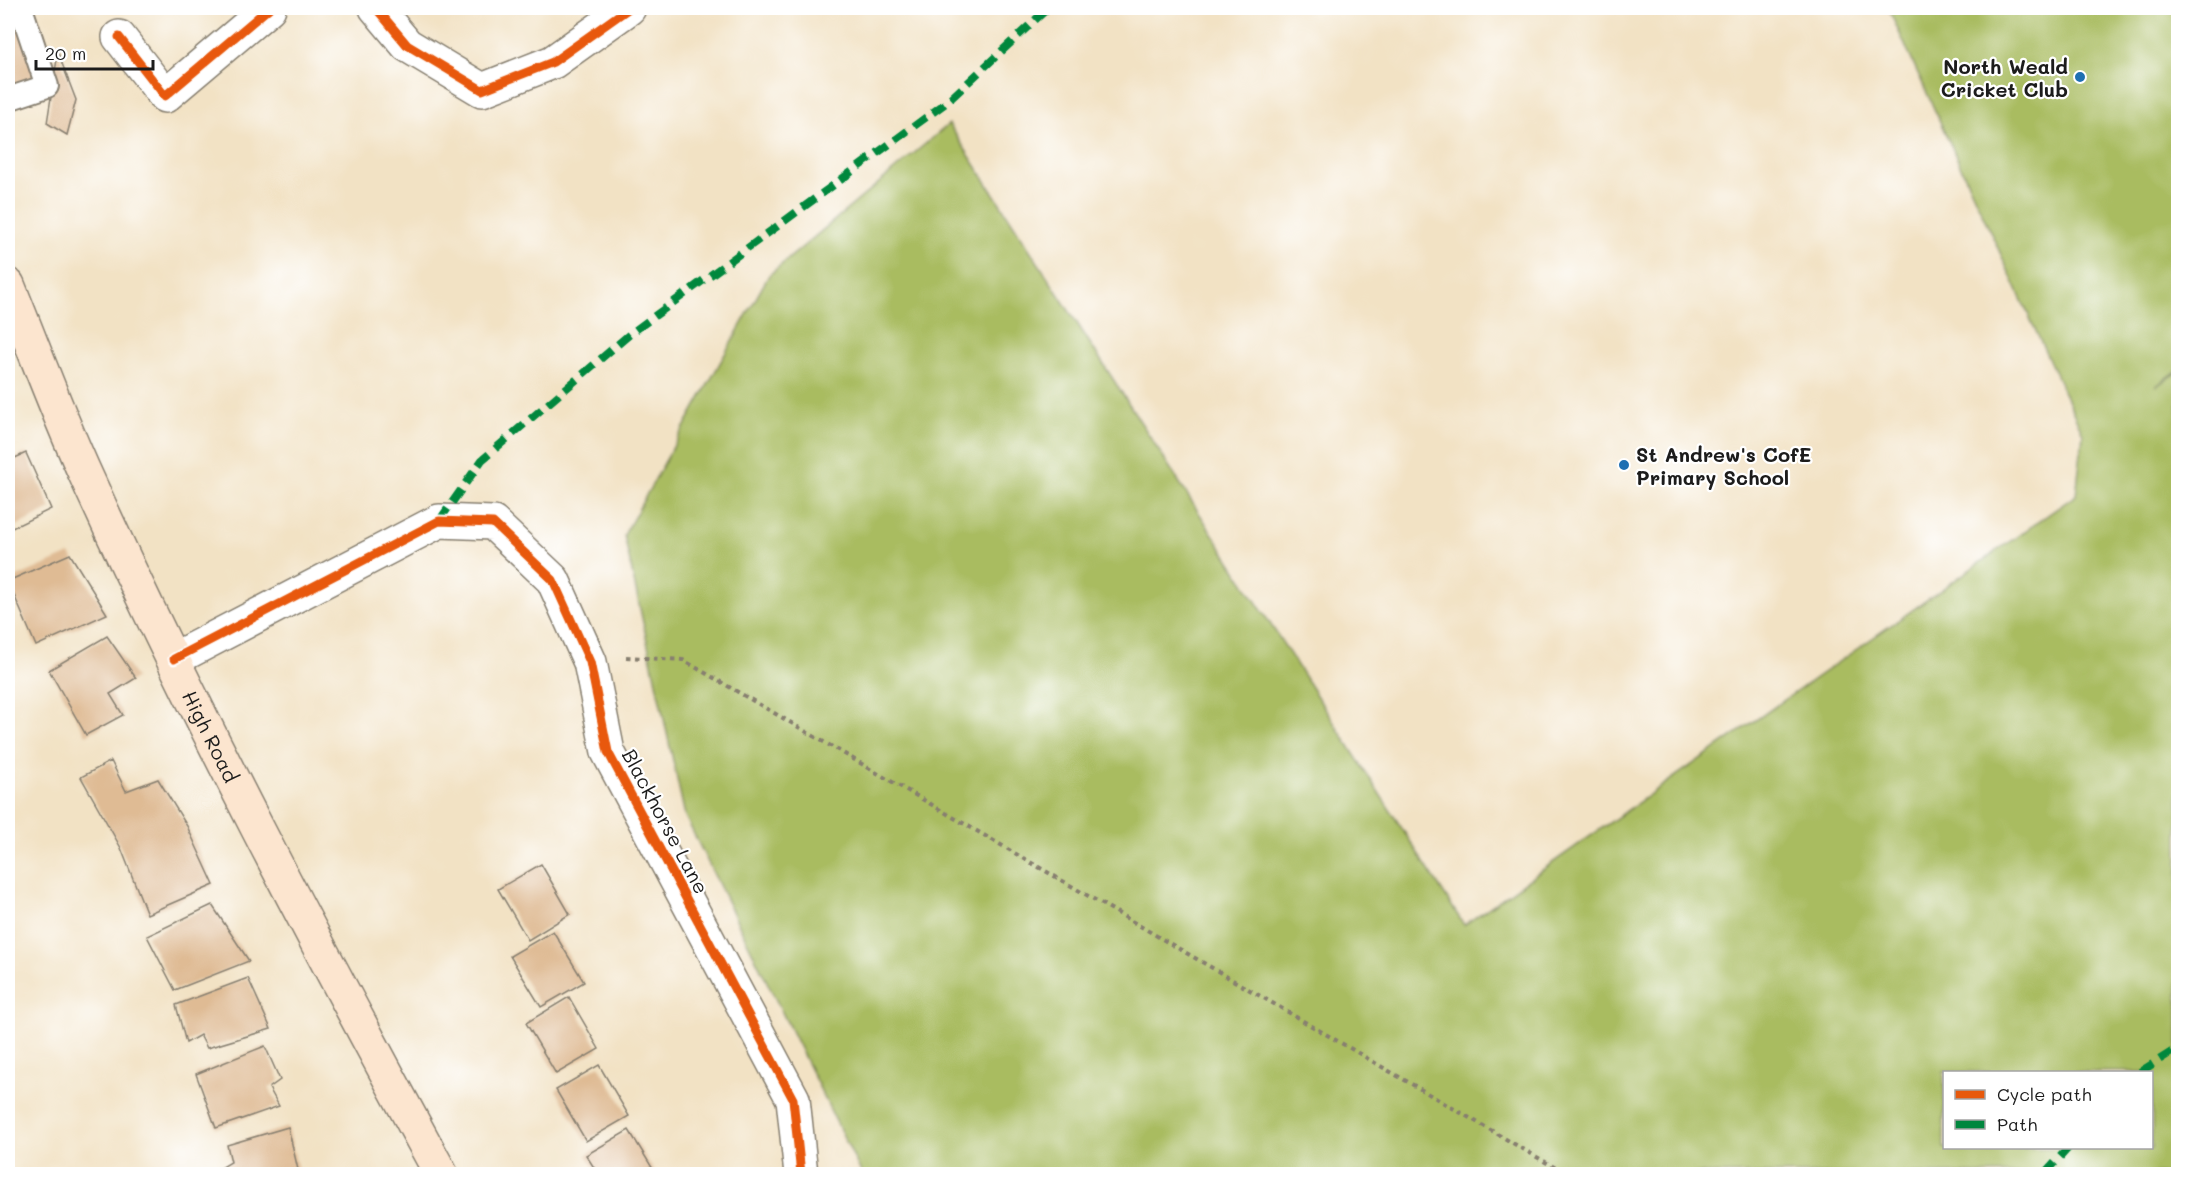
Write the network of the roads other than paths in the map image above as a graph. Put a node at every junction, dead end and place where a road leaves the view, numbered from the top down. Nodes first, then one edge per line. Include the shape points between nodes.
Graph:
1 (21, 8) edge
2 (269, 8) edge
3 (376, 8) edge
4 (629, 8) edge
5 (119, 37) dead end
6 (8, 99) edge
7 (8, 285) edge
8 (174, 659) junction
9 (441, 1174) edge
10 (801, 1174) edge

1 - 6 lane via 47,86
2 - 5 street via 165,96
3 - 4 street via 407,45 482,90 553,62
7 - 8 main road, High Road via 86,477
8 - 9 main road, High Road via 335,978
8 - 10 street, Blackhorse Lane via 440,521 493,524 553,580 586,655 608,752 793,1099

